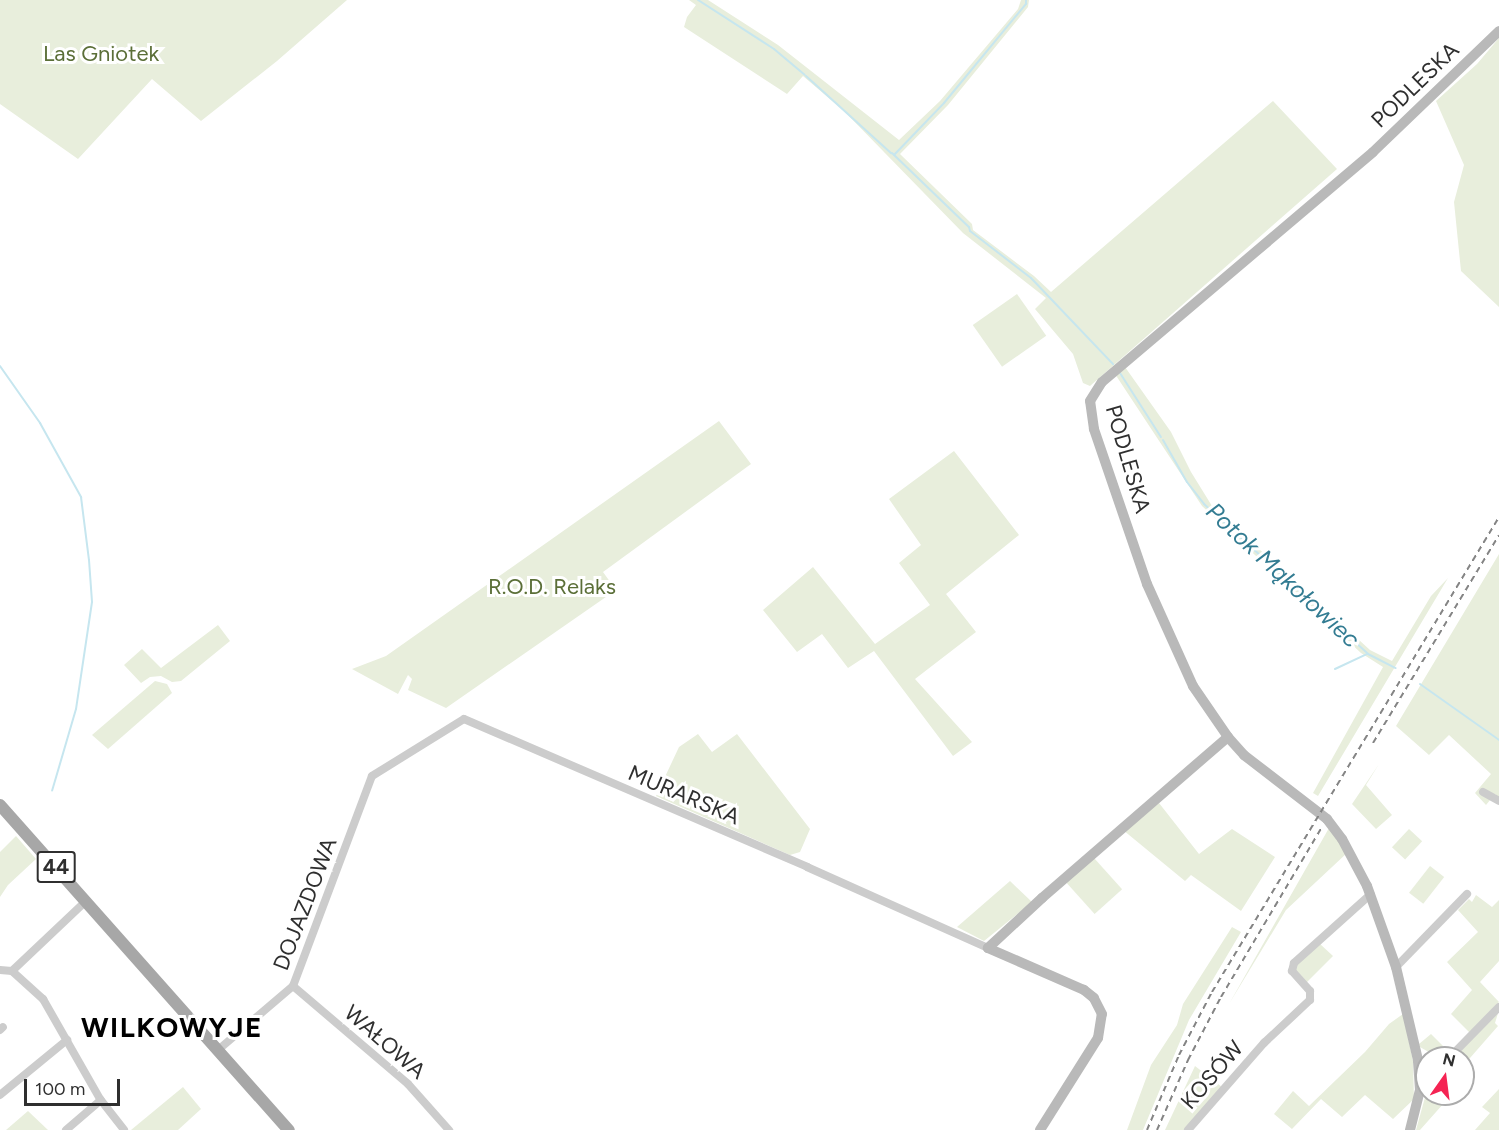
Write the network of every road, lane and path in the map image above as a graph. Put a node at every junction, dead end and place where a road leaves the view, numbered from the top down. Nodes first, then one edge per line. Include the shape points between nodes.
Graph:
1 (1499, 31) edge
2 (1228, 737) junction
3 (372, 776) joint
4 (1483, 792) dead end
5 (1499, 801) edge
6 (0, 805) edge
7 (1371, 894) junction
8 (1467, 894) dead end
9 (86, 901) junction
10 (988, 948) junction
11 (1396, 967) junction
12 (0, 970) edge
13 (12, 971) junction
14 (293, 986) junction
15 (1499, 1007) edge
16 (67, 1040) junction
17 (1416, 1046) edge
18 (1461, 1046) edge
19 (218, 1050) junction
20 (0, 1095) edge
21 (101, 1100) junction
22 (1417, 1106) edge
23 (66, 1130) edge
24 (124, 1130) edge
25 (289, 1130) edge
26 (449, 1130) edge
27 (1040, 1130) edge
28 (1188, 1130) edge
29 (1410, 1130) edge

1 - 2 street, PODLESKA via 1373,152 1102,382 1090,401 1094,429 1147,584 1193,686
2 - 7 street, PODLESKA via 1251,761 1327,819 1351,853
2 - 10 street
3 - 10 street, MURARSKA via 464,719
3 - 14 street, DOJAZDOWA
4 - 5 street
6 - 9 main road, 44
7 - 11 street, PODLESKA
7 - 28 street, KOSÓW via 1294,963 1292,971 1312,997 1264,1043
8 - 11 street
9 - 13 street
9 - 19 main road, 44
10 - 27 street via 1084,990 1094,998 1101,1014 1098,1038
11 - 17 street, PODLESKA
12 - 13 street
13 - 16 street via 43,999
14 - 19 street, DOJAZDOWA
14 - 26 street, WAŁOWA via 408,1084
15 - 18 street
16 - 20 street
16 - 21 street
19 - 25 main road, 44
21 - 23 street
21 - 24 street
22 - 29 street

